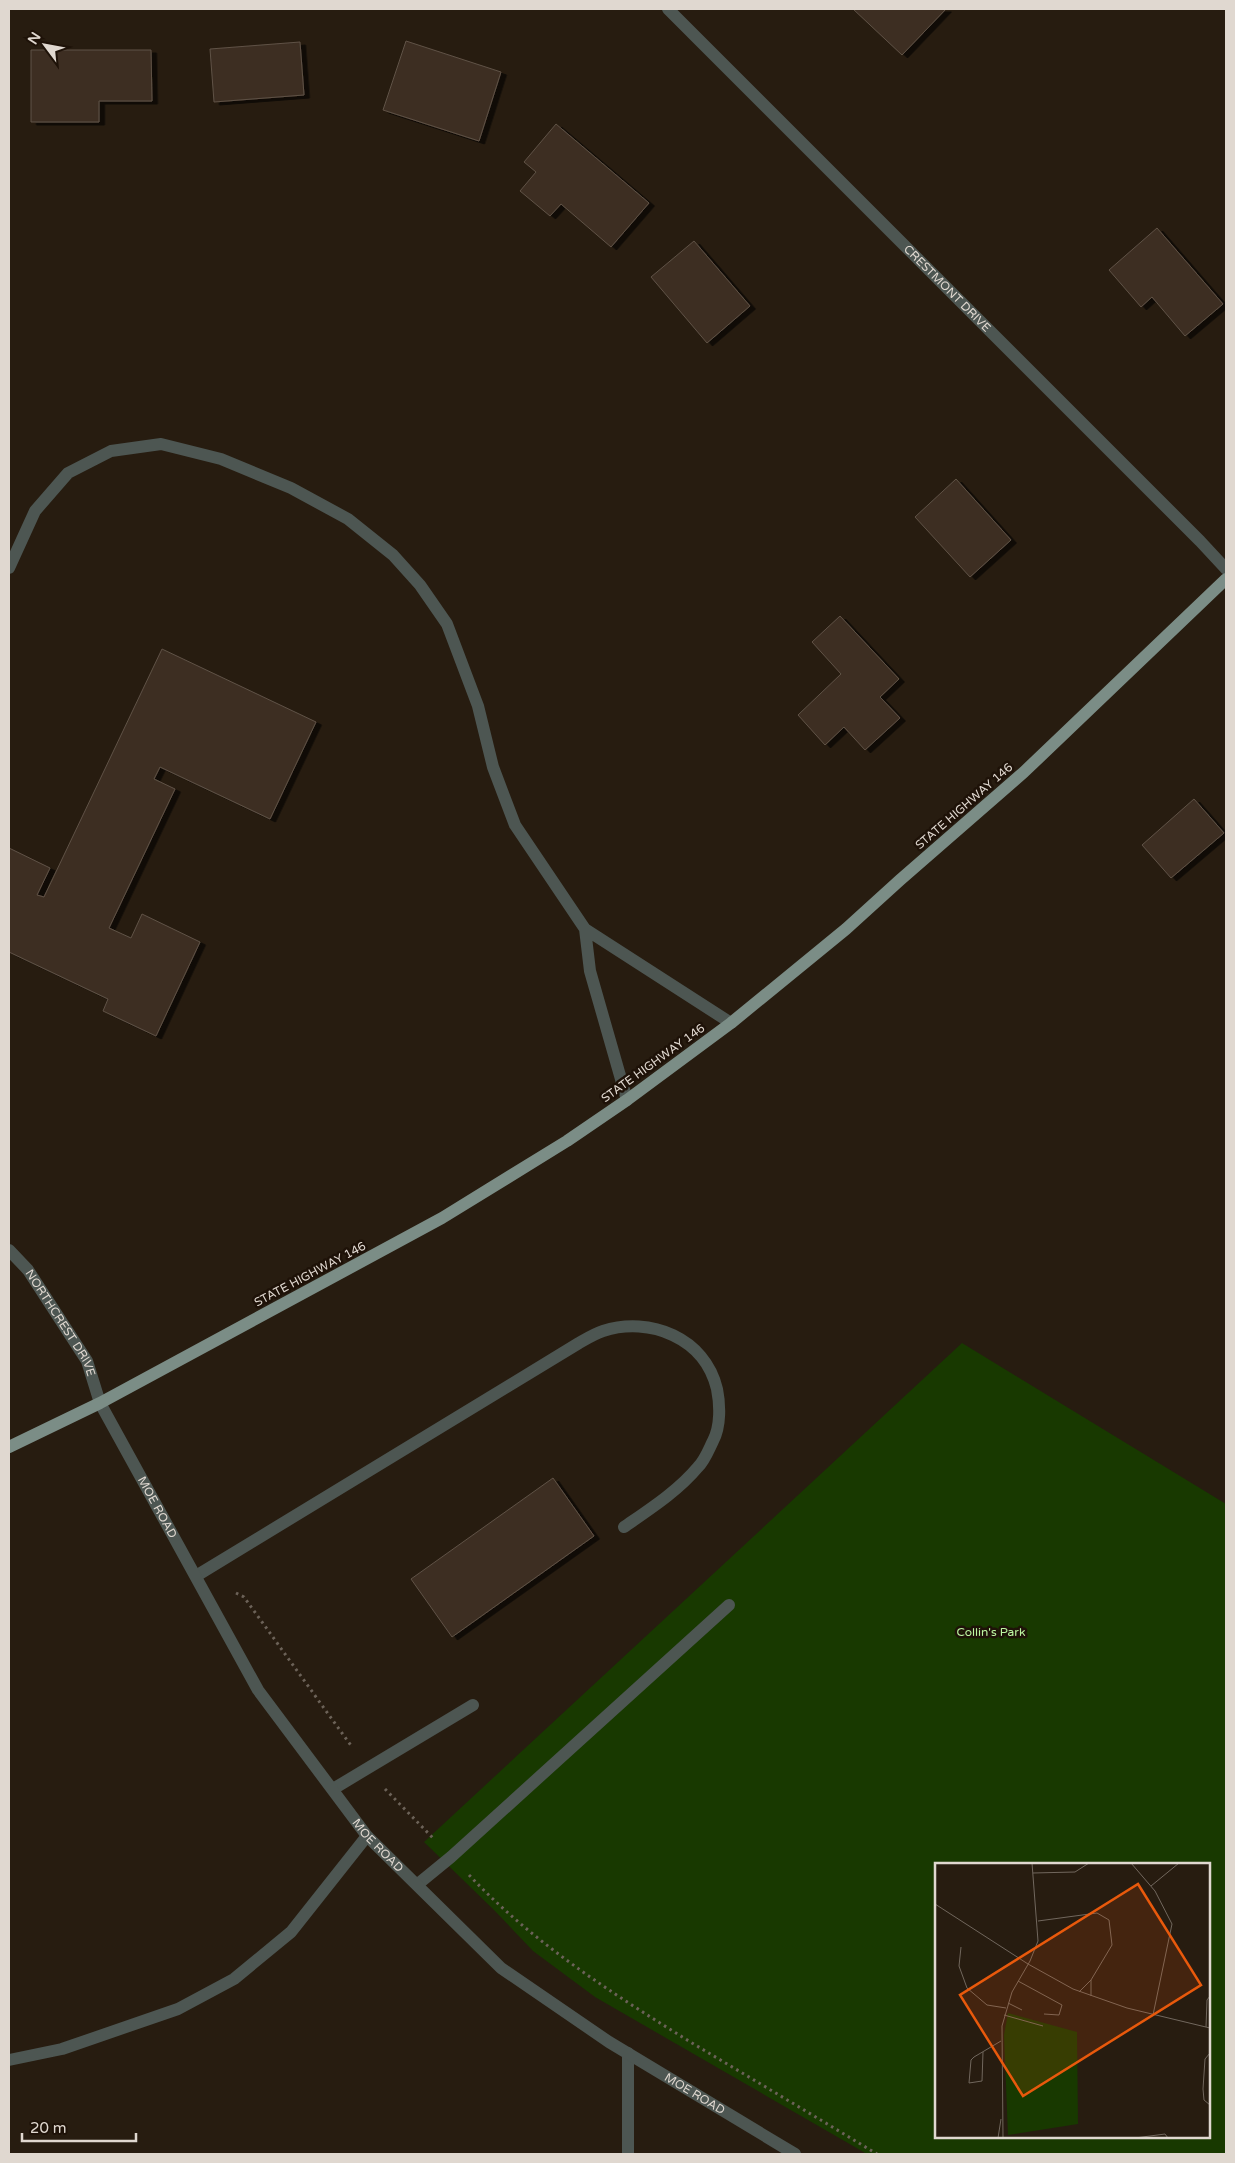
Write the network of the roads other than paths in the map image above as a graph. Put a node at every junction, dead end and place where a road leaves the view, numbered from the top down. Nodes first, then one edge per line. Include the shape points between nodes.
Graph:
1 (668, 9) edge
2 (9, 568) edge
3 (1226, 569) edge
4 (1226, 579) edge
5 (585, 929) junction
6 (731, 1023) junction
7 (627, 1100) junction
8 (9, 1250) edge
9 (100, 1403) junction
10 (9, 1447) edge
11 (624, 1527) dead end
12 (196, 1576) junction
13 (729, 1605) dead end
14 (473, 1705) dead end
15 (333, 1789) junction
16 (367, 1836) junction
17 (418, 1884) junction
18 (628, 2054) junction
19 (9, 2060) edge
20 (628, 2154) edge
21 (795, 2154) edge

1 - 3 street, CRESTMONT DRIVE
2 - 5 street via 35,511 68,473 111,451 161,444 221,459 291,488 348,519 393,555 420,585 447,624 478,706 493,767 515,825
4 - 6 main road, STATE HIGHWAY 146 via 1018,777 846,929
5 - 6 street
5 - 7 street via 590,971
6 - 7 main road, STATE HIGHWAY 146
7 - 9 main road, STATE HIGHWAY 146 via 442,1218
8 - 9 street, NORTHCREST DRIVE via 28,1270 87,1361
9 - 10 main road, STATE HIGHWAY 146
9 - 12 street, MOE ROAD
11 - 12 street via 663,1500 699,1467 715,1438 720,1404 713,1372 695,1349 665,1330 639,1326 603,1331 579,1342
12 - 15 street, MOE ROAD via 258,1690
13 - 17 street
14 - 15 street
15 - 16 street, MOE ROAD
16 - 17 street, MOE ROAD
16 - 19 street via 291,1932 234,1979 178,2009 62,2050
17 - 18 street, MOE ROAD via 501,1968
18 - 20 street
18 - 21 street, MOE ROAD

